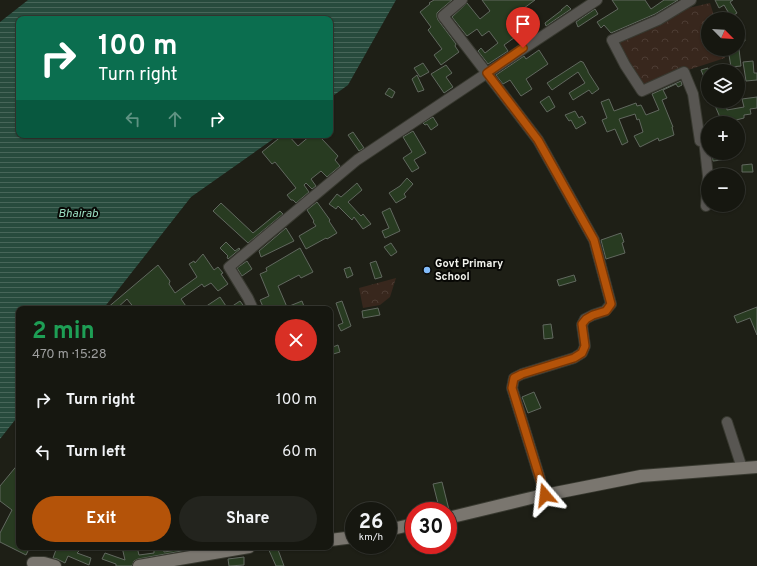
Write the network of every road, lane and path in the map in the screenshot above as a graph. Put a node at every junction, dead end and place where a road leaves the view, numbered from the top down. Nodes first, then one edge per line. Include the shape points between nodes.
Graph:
1 (462, 0) edge
2 (597, 0) edge
3 (691, 0) edge
4 (487, 73) junction
5 (707, 168) edge
6 (252, 306) edge
7 (727, 422) dead end
8 (757, 466) edge
9 (742, 468) junction
10 (545, 495) junction
11 (457, 516) edge
12 (345, 538) edge
13 (333, 540) edge
14 (232, 550) edge
15 (32, 563) dead end
16 (55, 566) edge
17 (139, 566) edge

1 - 4 street via 443,16
2 - 4 street
3 - 5 street via 658,20 612,40 642,91 684,72 693,94 700,141 704,140
4 - 6 street via 357,160 229,267
4 - 10 street via 538,140 594,240 611,304 606,311 589,317 582,324 585,346 582,353 514,378 512,388
7 - 9 street
8 - 9 main road
9 - 10 main road via 641,476
10 - 11 main road
12 - 13 main road
14 - 17 main road
15 - 16 main road

